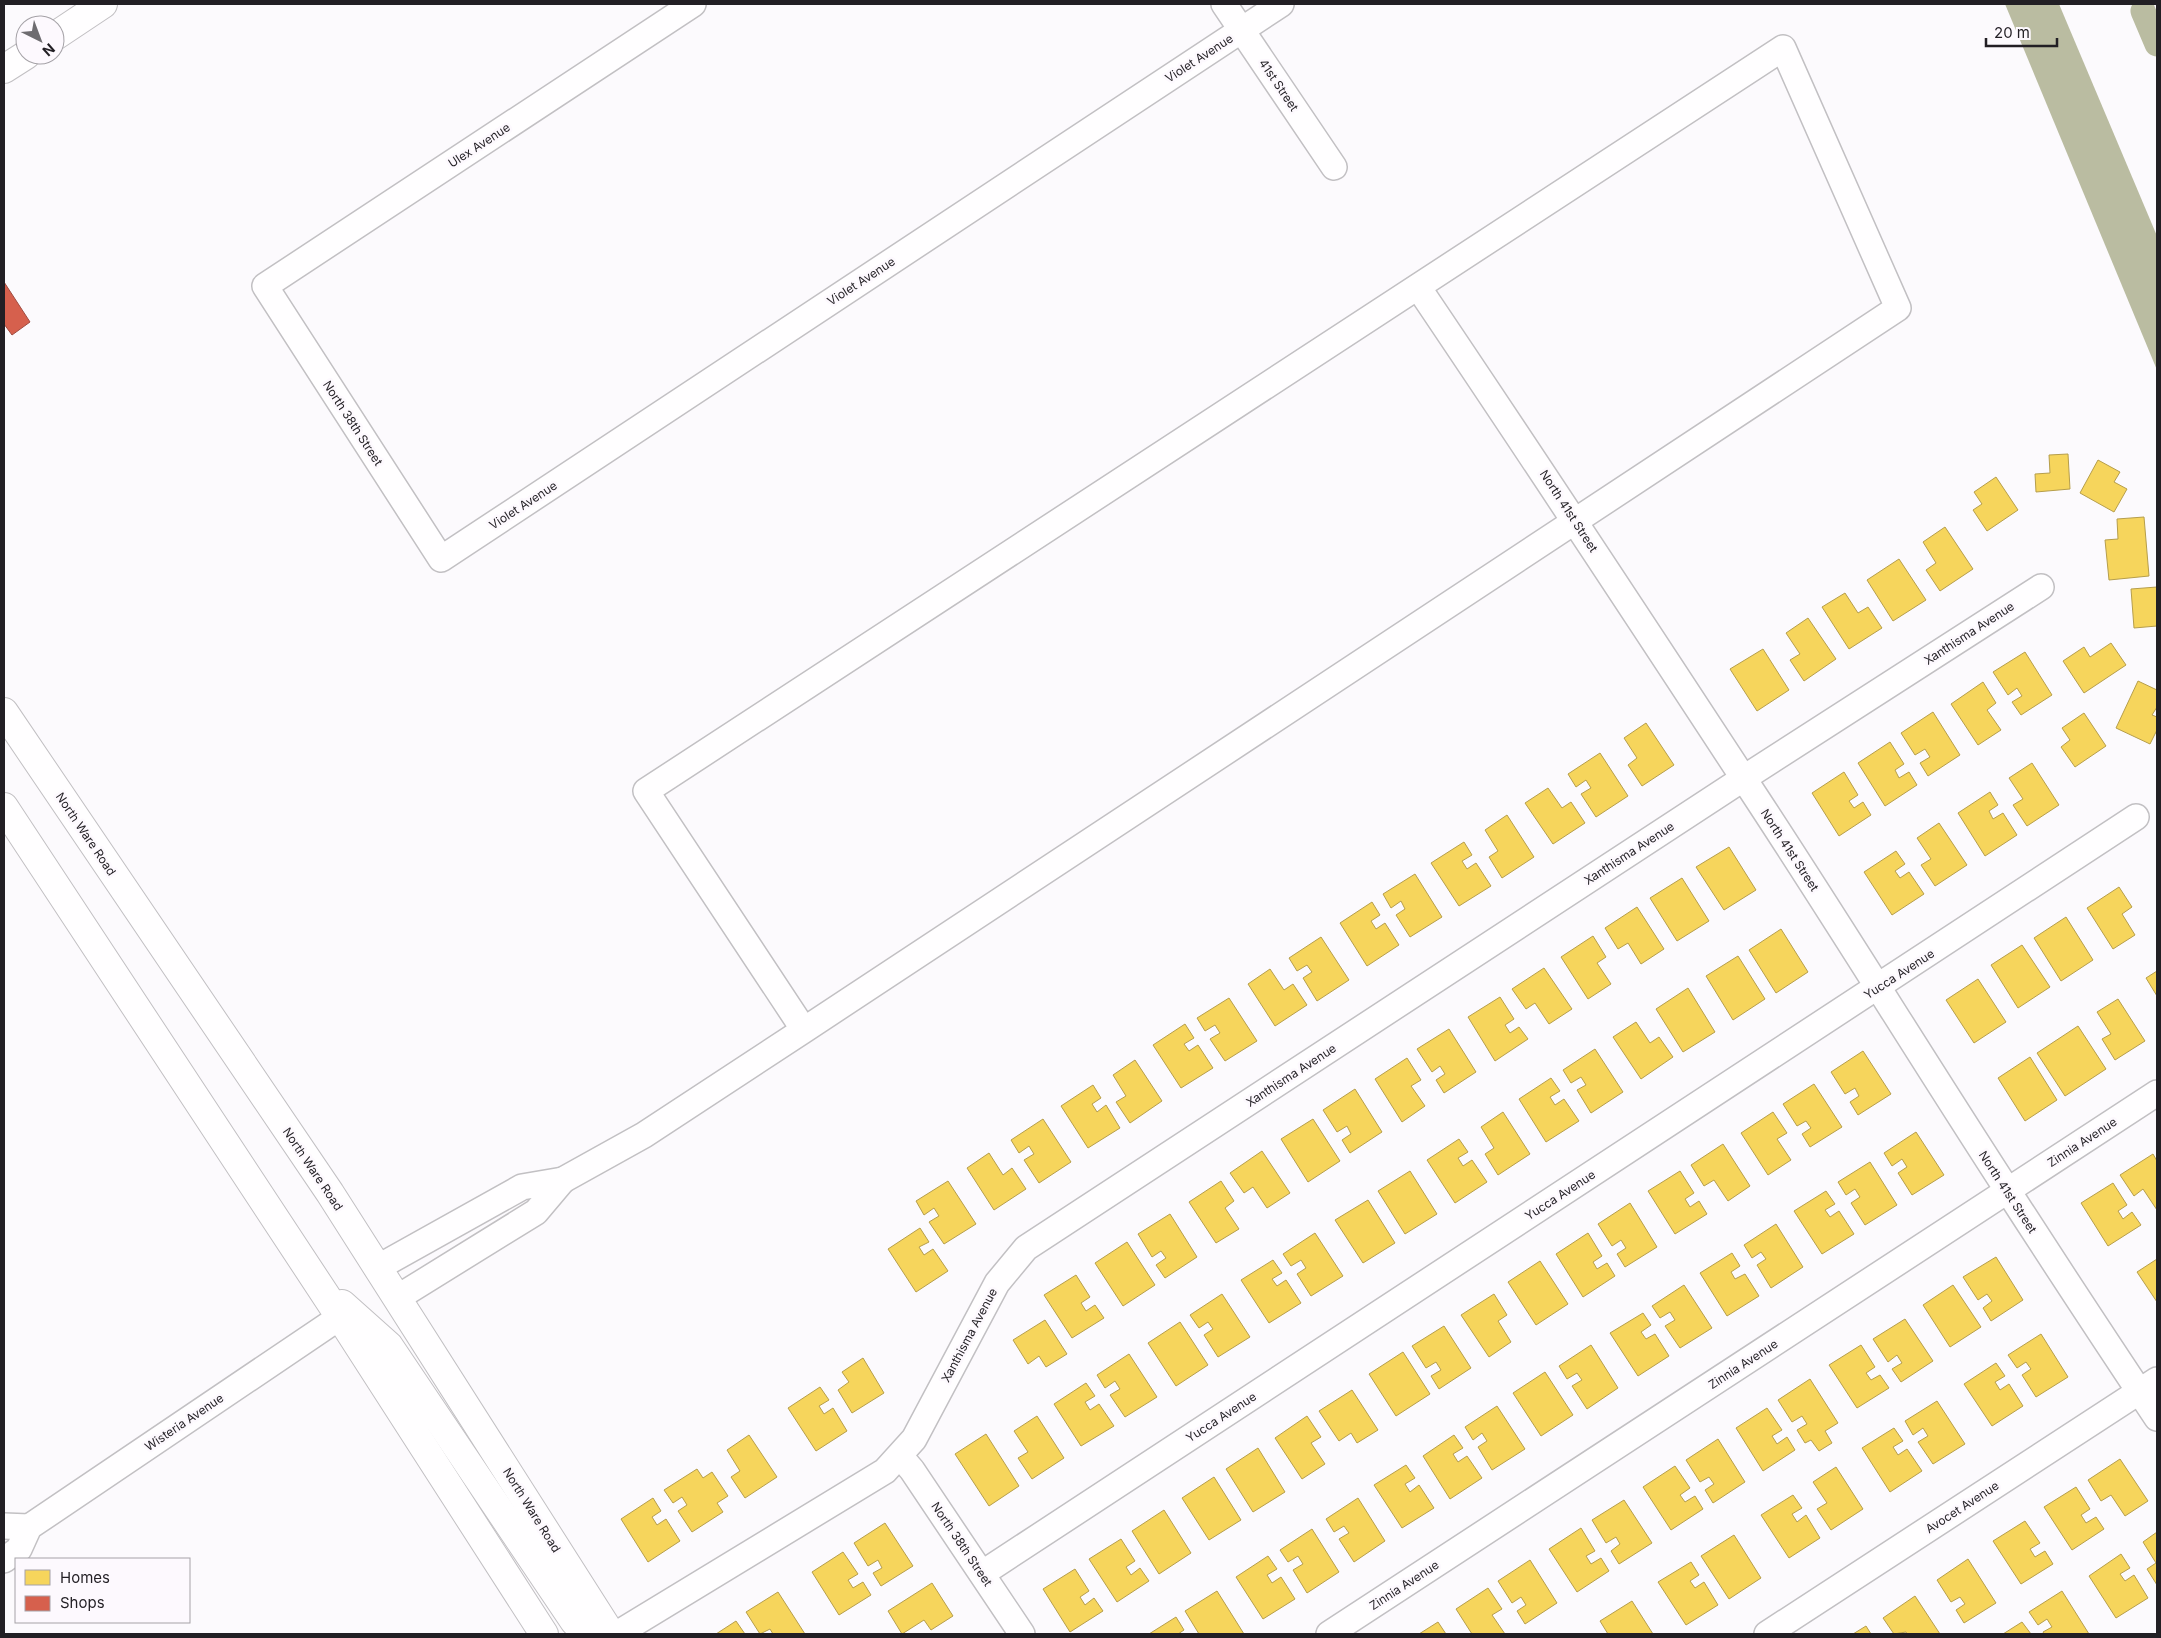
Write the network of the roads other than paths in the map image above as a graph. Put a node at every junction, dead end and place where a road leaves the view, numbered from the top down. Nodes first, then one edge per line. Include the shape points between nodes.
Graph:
1 (103, 4) edge
2 (693, 4) edge
3 (1224, 4) edge
4 (1281, 4) edge
5 (65, 29) edge
6 (1241, 29) junction
7 (15, 62) edge
8 (4, 69) edge
9 (1334, 167) dead end
10 (265, 286) joint
11 (1418, 287) junction
12 (1576, 521) junction
13 (441, 559) joint
14 (2041, 587) dead end
15 (4, 712) edge
16 (1744, 778) junction
17 (4, 807) edge
18 (2136, 817) dead end
19 (1878, 987) junction
20 (804, 1030) junction
21 (2157, 1093) edge
22 (563, 1180) junction
23 (2007, 1191) junction
24 (464, 1221) junction
25 (478, 1248) junction
26 (377, 1268) junction
27 (317, 1282) junction
28 (396, 1298) junction
29 (340, 1317) junction
30 (2148, 1385) edge
31 (2157, 1418) edge
32 (900, 1456) junction
33 (4, 1526) edge
34 (29, 1528) junction
35 (4, 1560) edge
36 (983, 1573) junction
37 (544, 1634) edge
38 (586, 1634) edge
39 (611, 1634) edge
40 (617, 1634) edge
41 (1022, 1634) edge
42 (1329, 1634) edge
43 (1767, 1634) edge

1 - 5 main road
2 - 10 street, Ulex Avenue
3 - 6 street, 41st Street
4 - 6 street, Violet Avenue
6 - 9 street, 41st Street
6 - 13 street, Violet Avenue
7 - 8 main road
10 - 13 street, North 38th Street
11 - 12 street, North 41st Street
11 - 12 street via 1783,48 1898,308
11 - 20 street via 646,791
12 - 16 street, North 41st Street
12 - 20 street
14 - 16 street, Xanthisma Avenue
15 - 26 main road, North Ware Road
16 - 19 street, North 41st Street
16 - 32 street, Xanthisma Avenue via 1026,1248 997,1283 914,1439
17 - 27 main road
18 - 19 street, Yucca Avenue
19 - 23 street, North 41st Street
19 - 36 street, Yucca Avenue
20 - 22 street via 644,1135
21 - 23 street, Zinnia Avenue
22 - 24 street via 522,1187
22 - 25 street via 536,1212
23 - 30 street, North 41st Street
23 - 42 street, Zinnia Avenue
24 - 25 street
24 - 26 street
25 - 28 street
26 - 28 main road, North Ware Road
27 - 29 main road
27 - 38 main road via 389,1346 574,1621
28 - 39 main road, North Ware Road
29 - 34 street, Wisteria Avenue
29 - 37 main road
30 - 31 street, North 41st Street
30 - 43 street, Avocet Avenue
32 - 36 street, North 38th Street
32 - 40 street, Xanthisma Avenue via 885,1471
33 - 34 street
34 - 35 street, Wisteria Avenue via 19,1549
36 - 41 street, North 38th Street

